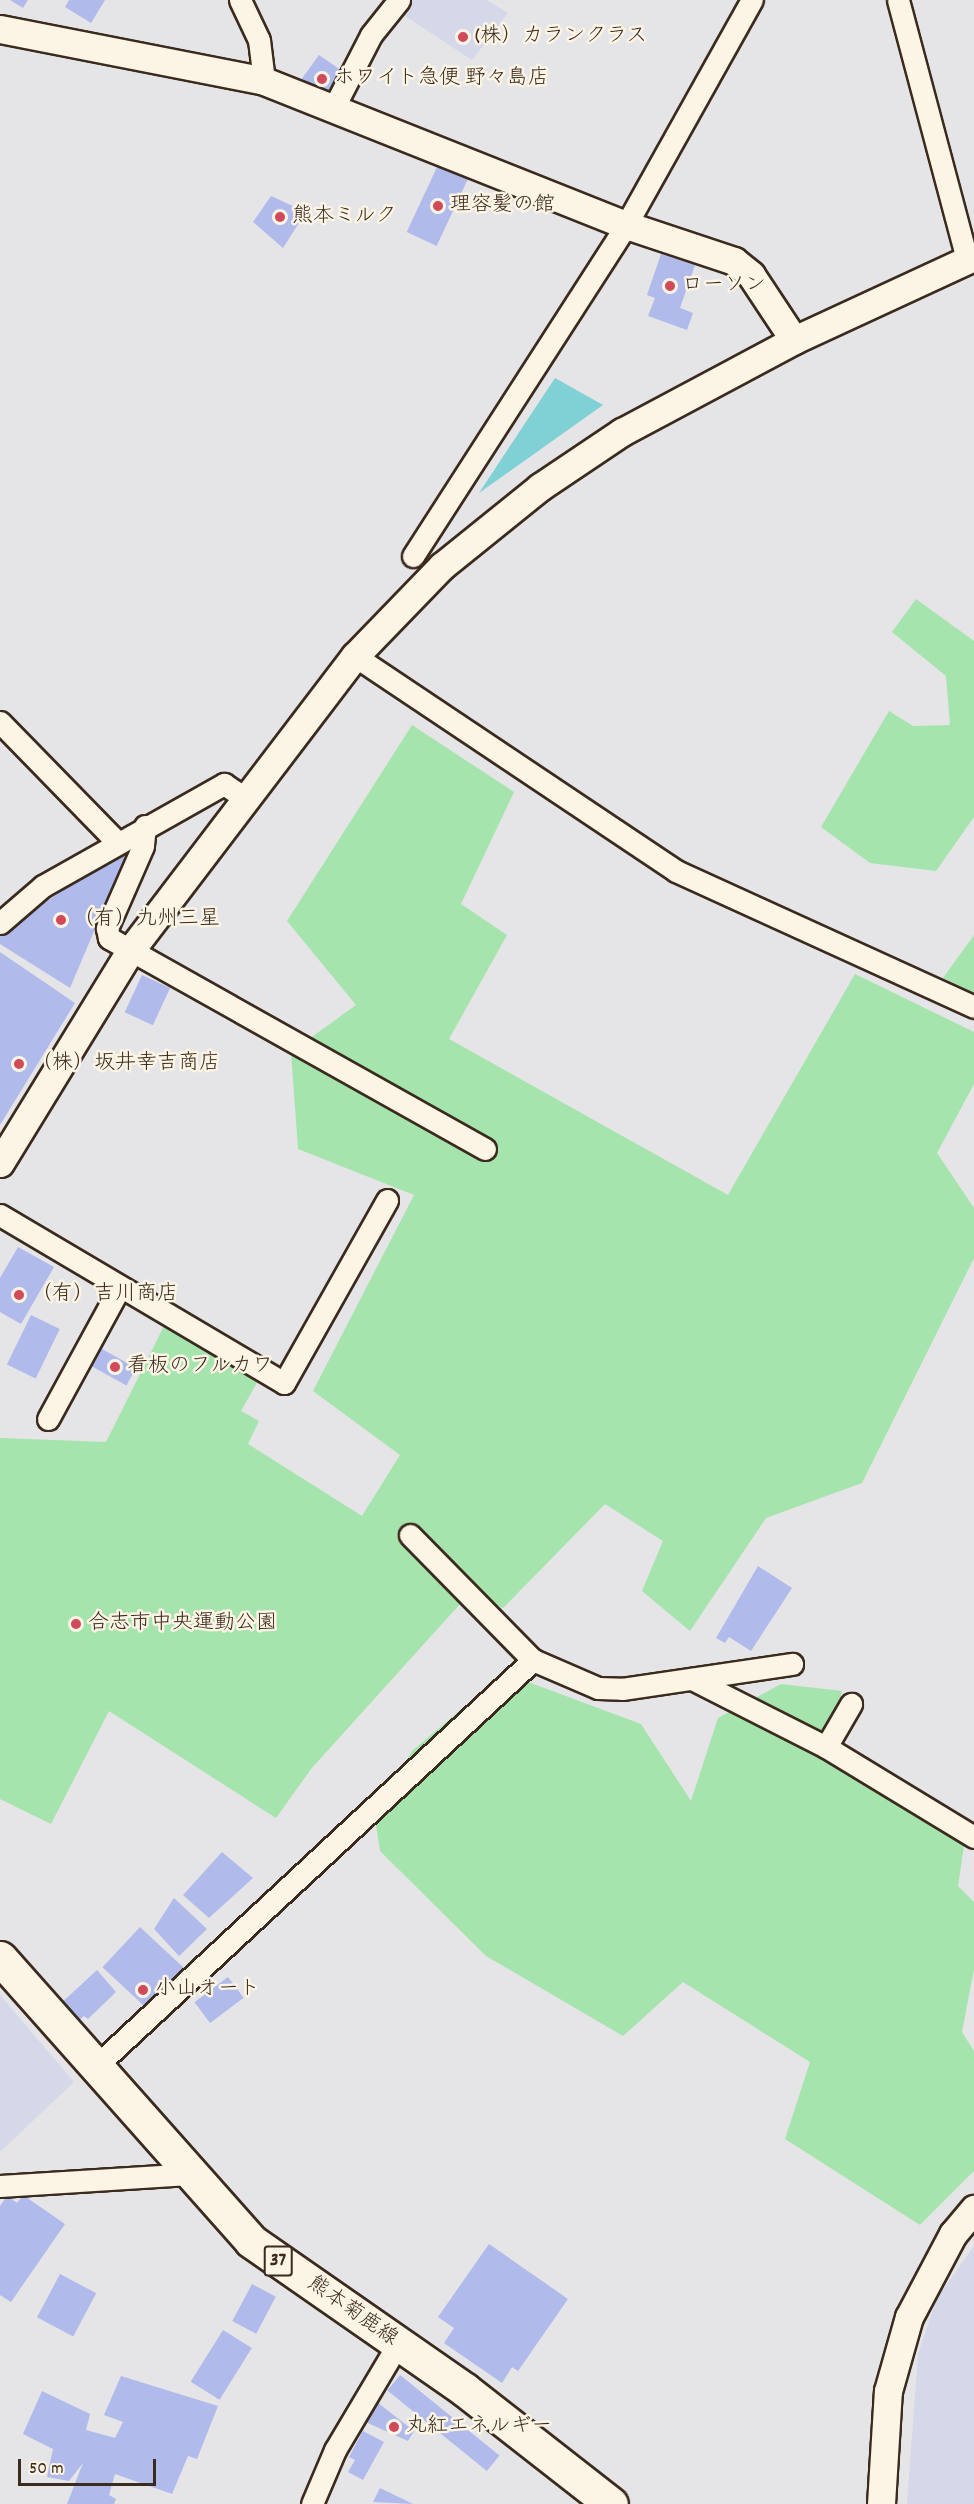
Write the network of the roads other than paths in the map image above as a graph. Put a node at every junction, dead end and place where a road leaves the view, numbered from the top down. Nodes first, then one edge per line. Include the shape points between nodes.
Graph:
1 (240, 0) edge
2 (399, 0) edge
3 (752, 0) edge
4 (898, 0) edge
5 (0, 29) edge
6 (264, 81) junction
7 (333, 109) junction
8 (626, 225) junction
9 (970, 259) edge
10 (794, 340) junction
11 (413, 556) dead end
12 (355, 656) junction
13 (0, 722) edge
14 (245, 798) junction
15 (145, 826) junction
16 (116, 841) junction
17 (0, 923) edge
18 (130, 951) junction
19 (974, 1008) edge
20 (485, 1149) dead end
21 (0, 1163) edge
22 (387, 1200) dead end
23 (0, 1215) edge
24 (119, 1289) junction
25 (48, 1419) dead end
26 (410, 1535) dead end
27 (533, 1660) junction
28 (792, 1664) dead end
29 (692, 1679) junction
30 (851, 1704) dead end
31 (826, 1747) junction
32 (974, 1837) edge
33 (0, 1958) edge
34 (95, 2067) junction
35 (189, 2174) junction
36 (0, 2186) edge
37 (974, 2209) edge
38 (398, 2344) junction
39 (312, 2504) edge
40 (611, 2504) edge
41 (881, 2504) edge

1 - 6 street via 259,40
2 - 7 street via 371,35
3 - 8 street
4 - 9 street
5 - 6 street
6 - 7 street
7 - 8 street
8 - 10 street via 734,261 751,275
8 - 11 street
9 - 10 street
10 - 12 street via 622,432 540,487 442,566
12 - 14 street
12 - 19 street via 676,871
13 - 16 street
14 - 15 street via 224,784
14 - 18 street
15 - 16 street
15 - 18 street via 143,846 107,928 109,938
16 - 17 street via 43,885
18 - 20 street
18 - 21 street
22 - 24 street via 284,1383
23 - 24 street
24 - 25 street
26 - 27 street
27 - 29 street via 598,1688
27 - 34 street
28 - 29 street
29 - 31 street
30 - 31 street
31 - 32 street
33 - 34 main road, 熊本菊鹿線 / 37
34 - 35 main road, 熊本菊鹿線 / 37
35 - 36 street
35 - 38 main road, 熊本菊鹿線 / 37 via 250,2241
37 - 41 street via 953,2234 909,2317 888,2391
38 - 39 street via 335,2450
38 - 40 main road, 熊本菊鹿線 / 37

